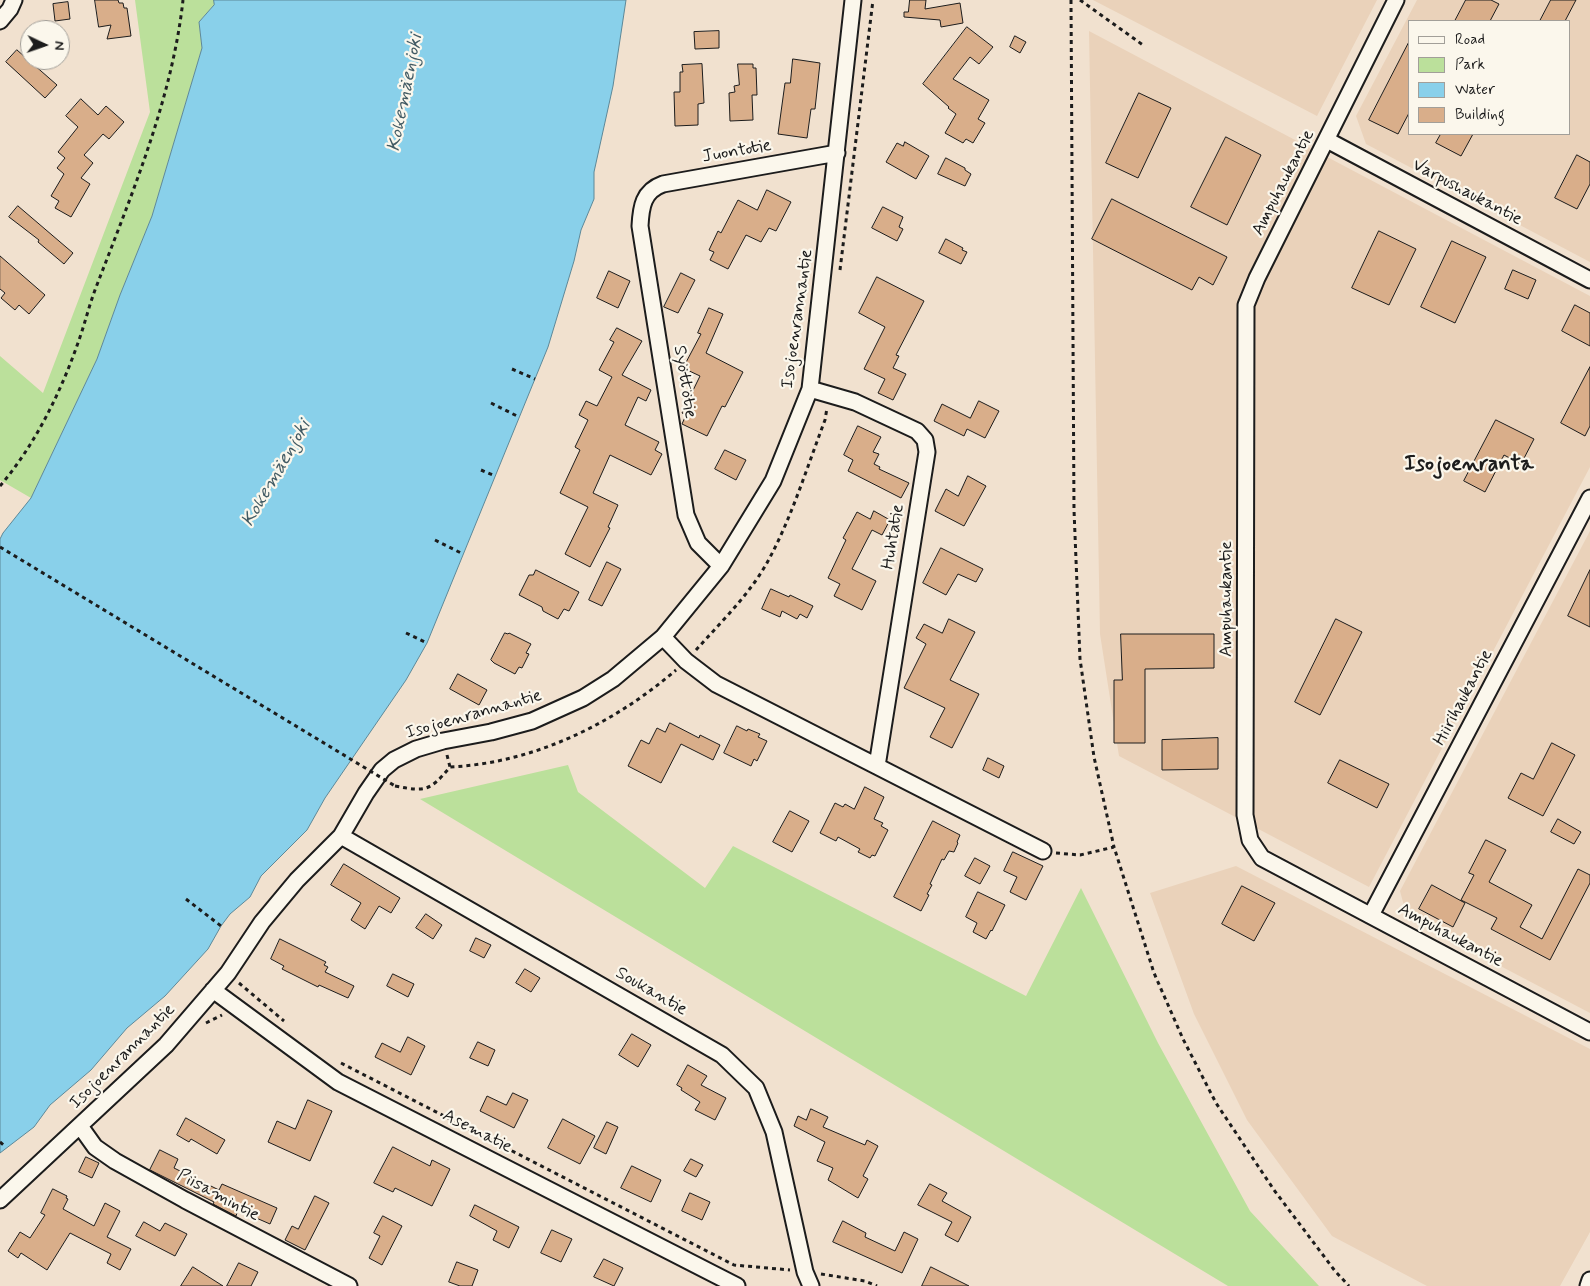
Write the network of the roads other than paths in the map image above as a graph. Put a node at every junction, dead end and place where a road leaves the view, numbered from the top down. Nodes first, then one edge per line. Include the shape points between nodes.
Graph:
1 (14, 0) edge
2 (853, 0) edge
3 (1396, 0) edge
4 (0, 20) edge
5 (1326, 140) junction
6 (837, 153) junction
7 (648, 195) joint
8 (1590, 280) edge
9 (810, 389) junction
10 (1590, 498) edge
11 (721, 566) junction
12 (663, 637) junction
13 (877, 766) junction
14 (341, 836) junction
15 (1043, 851) road end
16 (1371, 915) junction
17 (213, 990) junction
18 (1590, 1032) edge
19 (80, 1126) junction
20 (0, 1200) edge
21 (808, 1279) edge
22 (1590, 1280) edge
23 (349, 1286) edge
24 (737, 1286) edge
25 (1588, 1286) edge

1 - 4 street
2 - 6 street, Isojoenrannantie
3 - 5 street, Ampuhaukantie
5 - 8 street, Varpushaukantie
5 - 16 street, Ampuhaukantie via 1246,305 1245,815 1250,840 1262,858
6 - 7 street, Juontotie via 664,184
6 - 9 street, Isojoenrannantie
7 - 11 street, Syöttötie via 641,208 640,226 686,515 698,543
9 - 11 street, Isojoenrannantie via 773,481
9 - 13 street, Huhtatie via 856,402 917,431 925,440 927,452
10 - 16 street, Hiirihaukantie
11 - 12 street, Isojoenrannantie
12 - 13 street via 686,661 716,684
12 - 14 street, Isojoenrannantie via 613,679 583,698 532,721 443,741 394,760 382,770
13 - 15 street
14 - 17 street, Isojoenrannantie via 297,880 262,922
14 - 21 street, Soukantie via 722,1055 756,1088 774,1132
16 - 18 street, Ampuhaukantie
17 - 19 street, Isojoenrannantie via 166,1045
17 - 24 street, Asematie via 338,1082
19 - 20 street, Isojoenrannantie
19 - 23 street, Piisamintie via 94,1148 115,1161
22 - 25 street

